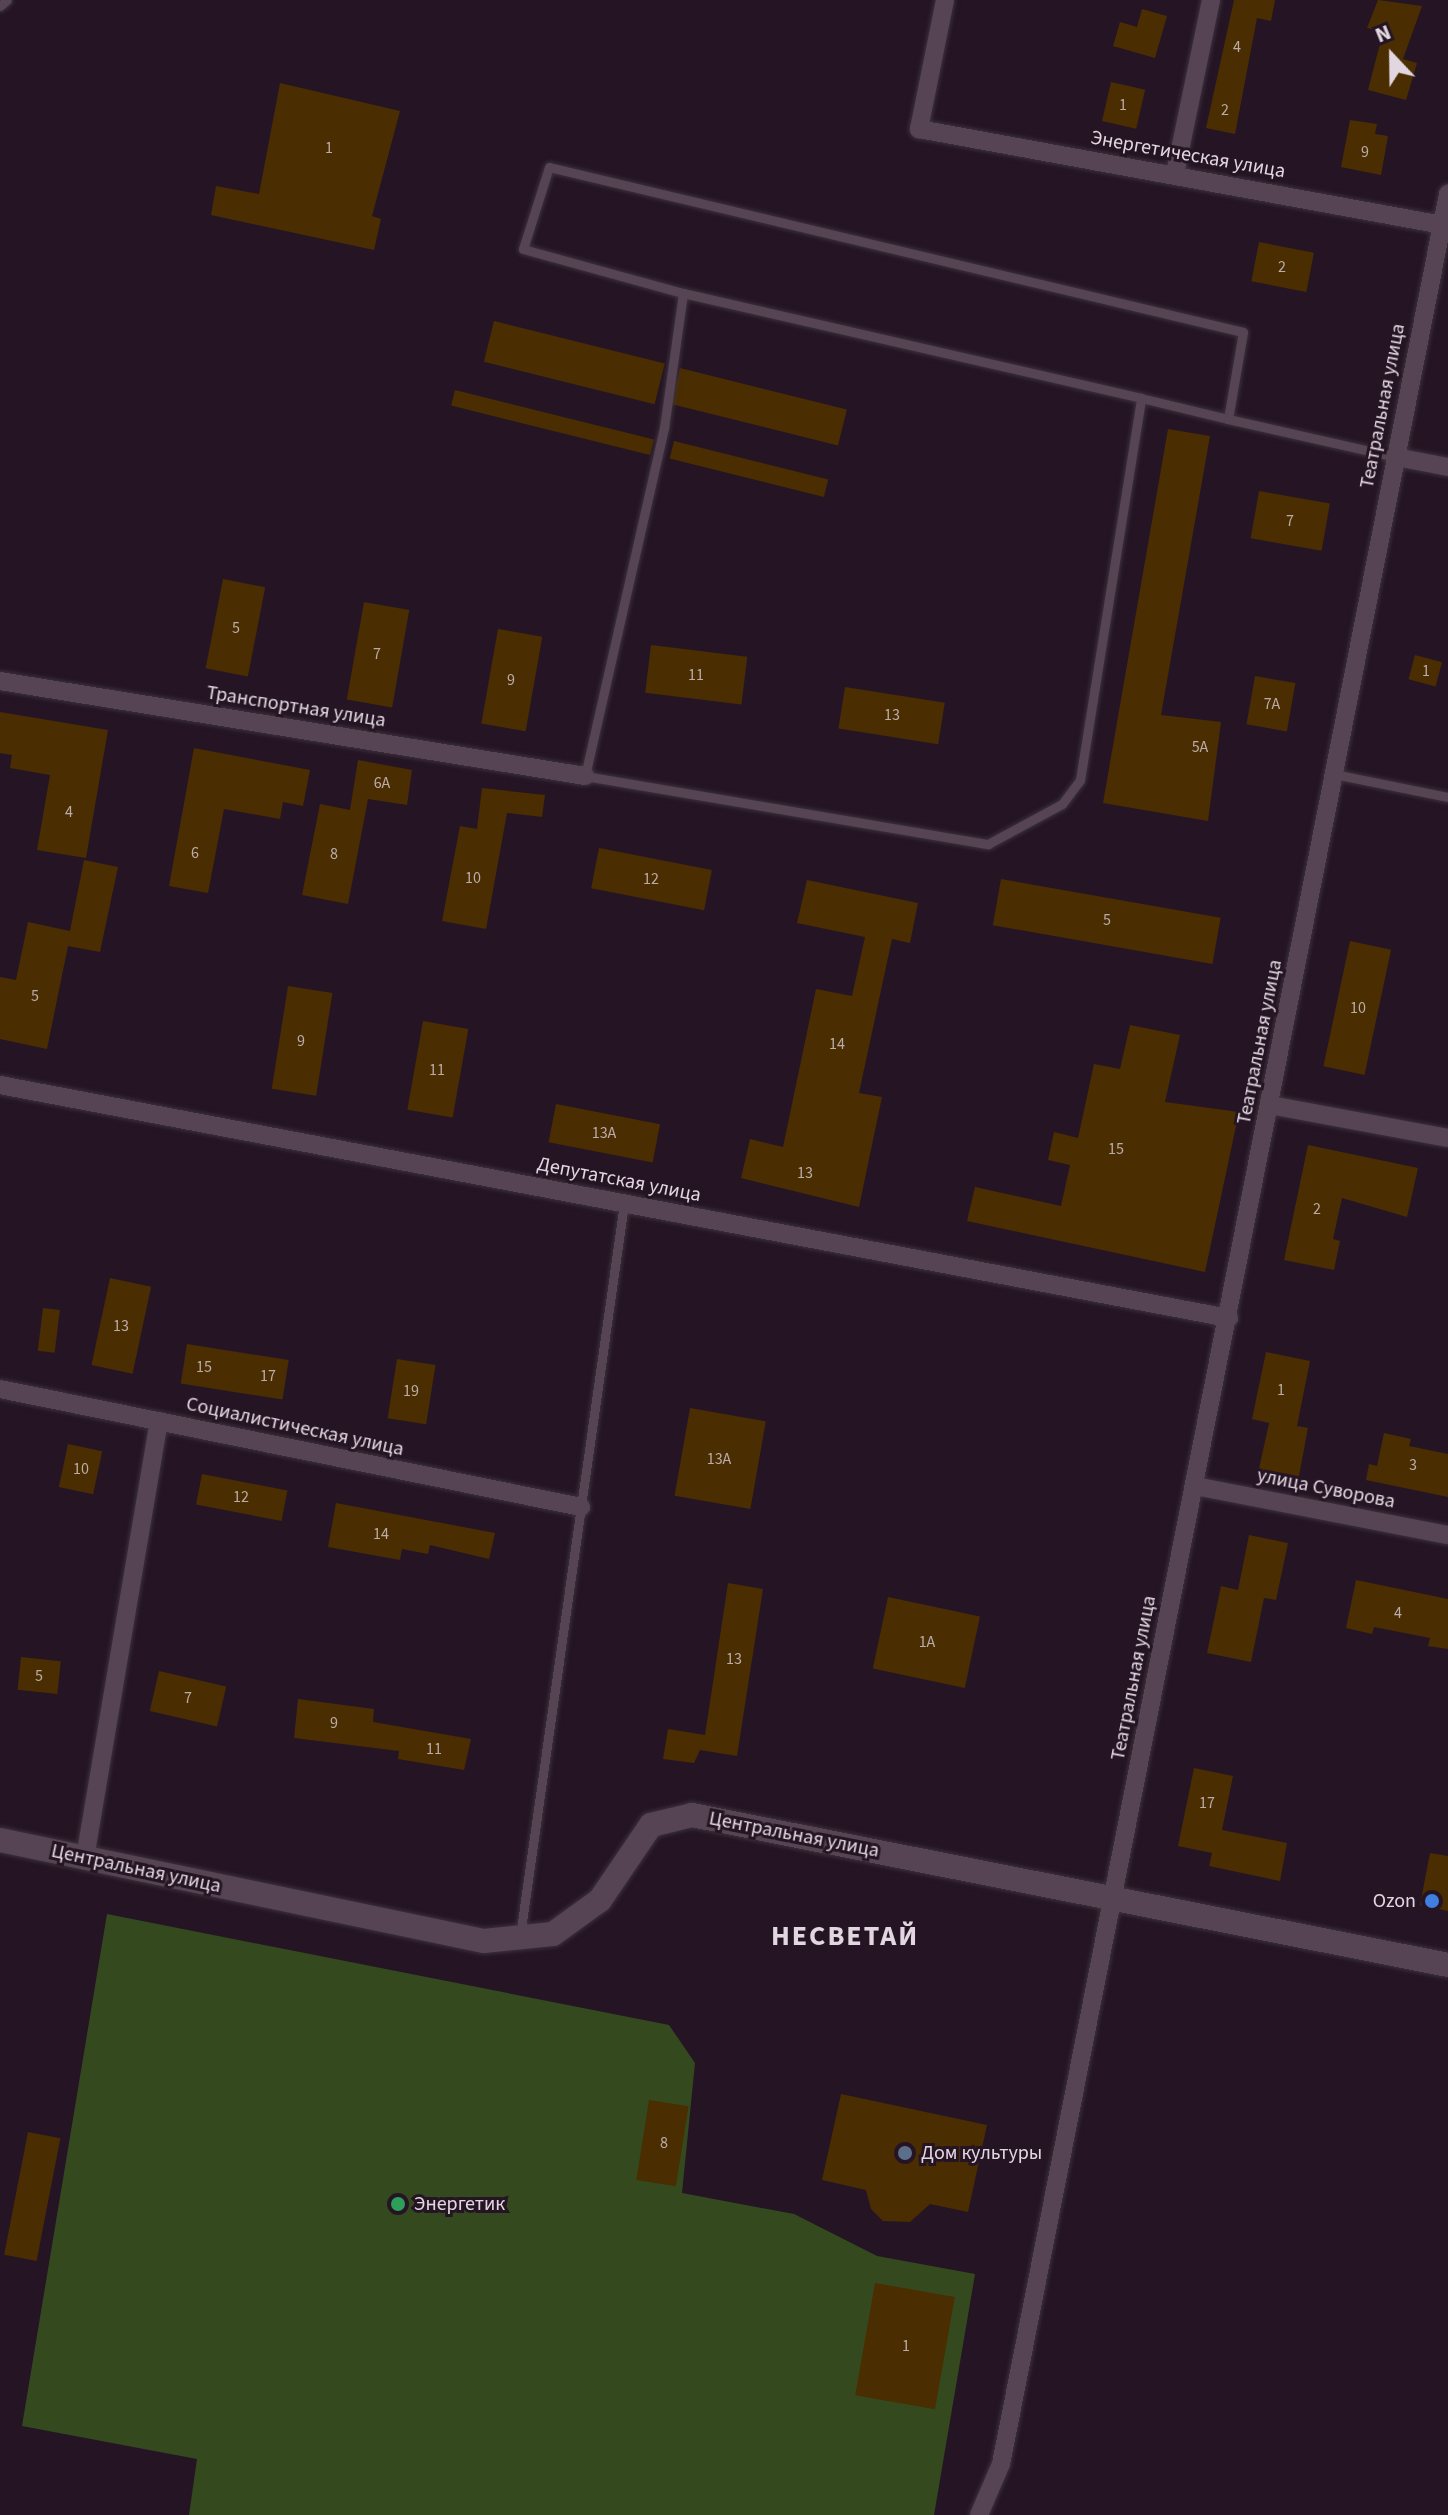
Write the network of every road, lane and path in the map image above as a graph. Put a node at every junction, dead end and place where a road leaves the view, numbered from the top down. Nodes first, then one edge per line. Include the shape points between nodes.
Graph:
1 (7, 0) edge
2 (945, 0) edge
3 (1211, 0) edge
4 (0, 6) edge
5 (1175, 174) junction
6 (1448, 194) edge
7 (1444, 226) edge
8 (683, 293) junction
9 (1141, 398) junction
10 (1228, 419) junction
11 (1396, 457) junction
12 (1448, 467) edge
13 (0, 681) edge
14 (1334, 774) junction
15 (585, 776) junction
16 (1448, 797) edge
17 (0, 1085) edge
18 (1270, 1105) junction
19 (1448, 1138) edge
20 (624, 1203) junction
21 (1229, 1318) junction
22 (0, 1389) edge
23 (159, 1421) junction
24 (1195, 1486) junction
25 (581, 1507) junction
26 (1448, 1535) edge
27 (0, 1840) edge
28 (85, 1858) junction
29 (1112, 1898) junction
30 (520, 1937) junction
31 (1448, 1965) edge
32 (979, 2515) edge

1 - 4 lane
2 - 5 street, Энергетическая улица via 919,129
3 - 5 street
5 - 7 street, Энергетическая улица
6 - 7 street, Театральная улица
7 - 11 street, Театральная улица
8 - 9 lane
8 - 10 lane via 523,249 549,167 1243,332
8 - 15 lane via 664,428
9 - 10 lane
9 - 15 lane via 1080,780 1062,804 988,844
10 - 11 lane
11 - 12 street
11 - 14 street, Театральная улица
13 - 15 street, Транспортная улица
14 - 16 lane
14 - 18 street, Театральная улица
17 - 20 street, Депутатская улица
18 - 19 street
18 - 21 street, Театральная улица
20 - 21 street, Депутатская улица
20 - 25 lane
21 - 24 street, Театральная улица
22 - 23 street, Социалистическая улица
23 - 25 street, Социалистическая улица
23 - 28 street
24 - 26 street, улица Суворова
24 - 29 street, Театральная улица
25 - 30 lane
27 - 28 main road, Центральная улица
28 - 30 main road, Центральная улица via 484,1941
29 - 30 main road, Центральная улица via 692,1815 651,1825 600,1900 553,1934
29 - 31 main road, Центральная улица
29 - 32 street, Театральная улица via 1001,2464

